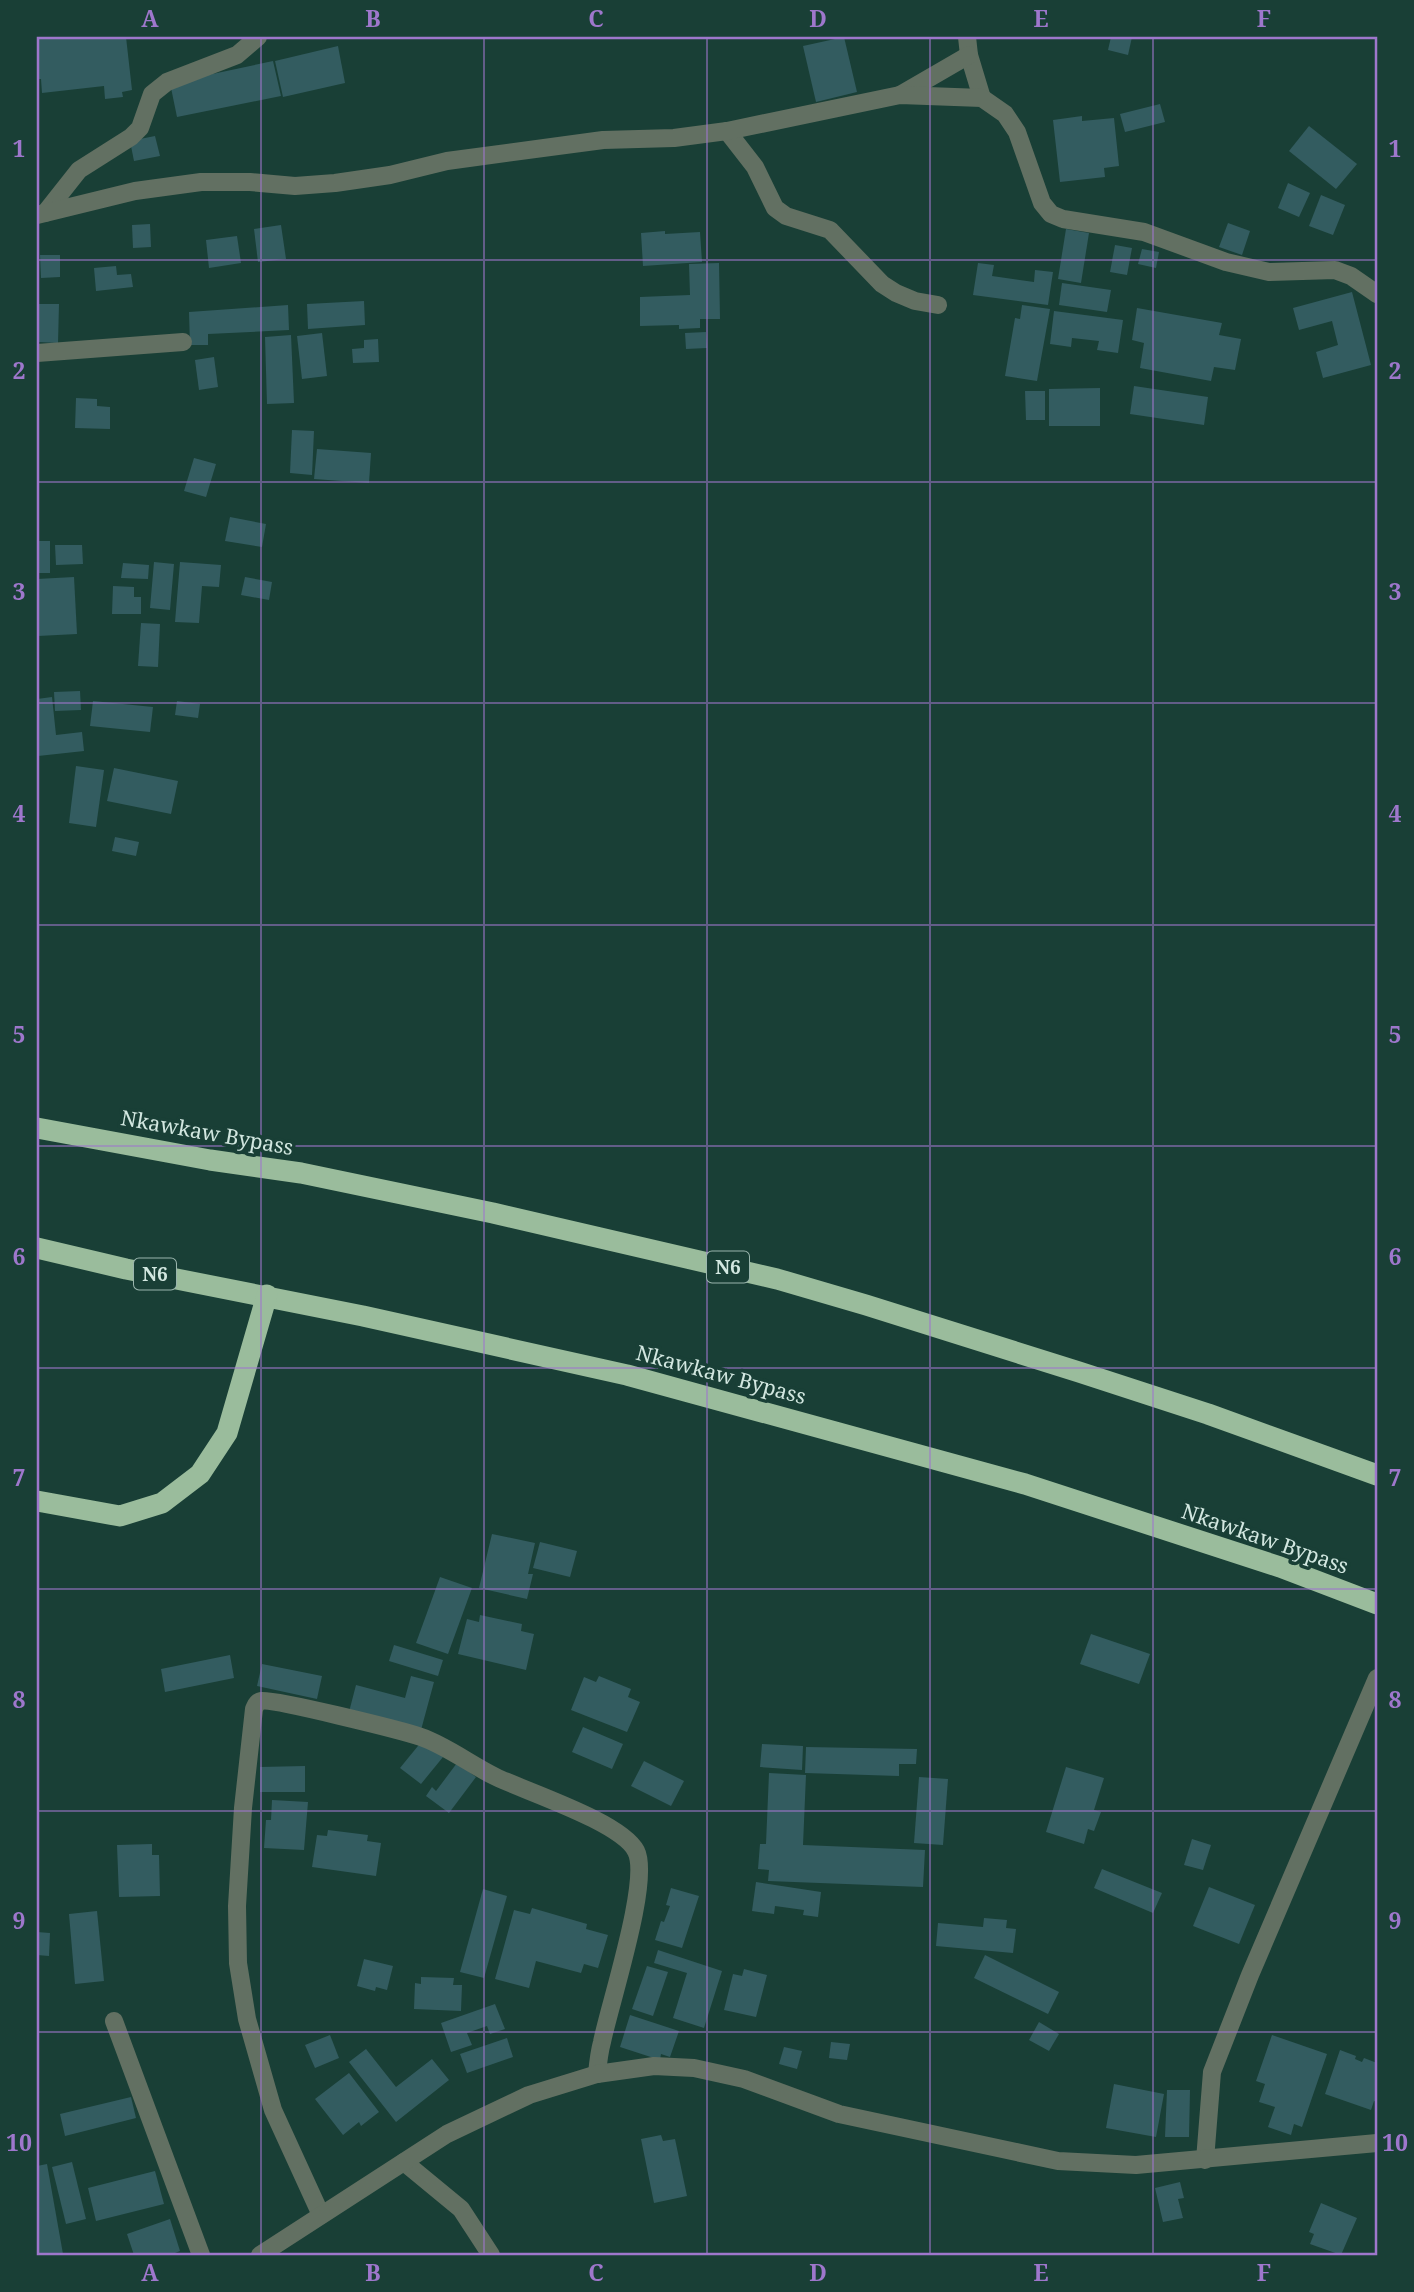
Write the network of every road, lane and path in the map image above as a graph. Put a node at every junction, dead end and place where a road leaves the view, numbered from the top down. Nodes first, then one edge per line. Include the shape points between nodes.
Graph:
1 (258, 37) edge
2 (967, 37) edge
3 (969, 55) junction
4 (900, 95) junction
5 (982, 97) junction
6 (727, 131) junction
7 (41, 214) edge
8 (1377, 294) edge
9 (938, 305) dead end
10 (183, 342) dead end
11 (37, 353) edge
12 (37, 1128) edge
13 (40, 1249) edge
14 (267, 1295) junction
15 (1377, 1475) edge
16 (37, 1501) edge
17 (1377, 1604) edge
18 (1377, 1678) edge
19 (114, 2021) dead end
20 (597, 2074) junction
21 (1377, 2143) edge
22 (1205, 2160) junction
23 (404, 2162) junction
24 (321, 2215) junction
25 (201, 2255) edge
26 (260, 2255) edge
27 (491, 2255) edge

1 - 7 street via 237,55 167,82 152,94 140,128 79,170
2 - 3 street
3 - 4 street
3 - 5 street
4 - 5 street
4 - 6 street
5 - 8 street via 1005,114 1017,132 1042,203 1051,214 1144,232 1226,262 1269,272 1335,270
6 - 7 street via 603,140 447,161 335,183 201,182 135,191
6 - 9 street via 755,167 775,208 830,230 882,284 897,293
10 - 11 street
12 - 15 highway, Nkawkaw Bypass / N6 via 339,1181 777,1279 1208,1414
13 - 14 highway, Nkawkaw Bypass / N6
14 - 16 highway via 227,1433 200,1474 162,1503 120,1516
14 - 17 highway, Nkawkaw Bypass / N6 via 627,1375 1013,1480 1280,1567
18 - 22 street via 1212,2072
19 - 25 street
20 - 22 street via 654,2066 694,2068 744,2079 839,2114 1058,2161 1136,2165
20 - 23 street via 529,2095 447,2134
20 - 24 street via 637,1896 635,1850 586,1814 496,1777 422,1737 262,1700 254,1709 243,1808 238,1962 247,2019 273,2109
21 - 22 street
23 - 24 street
23 - 27 street via 461,2209
24 - 26 street

